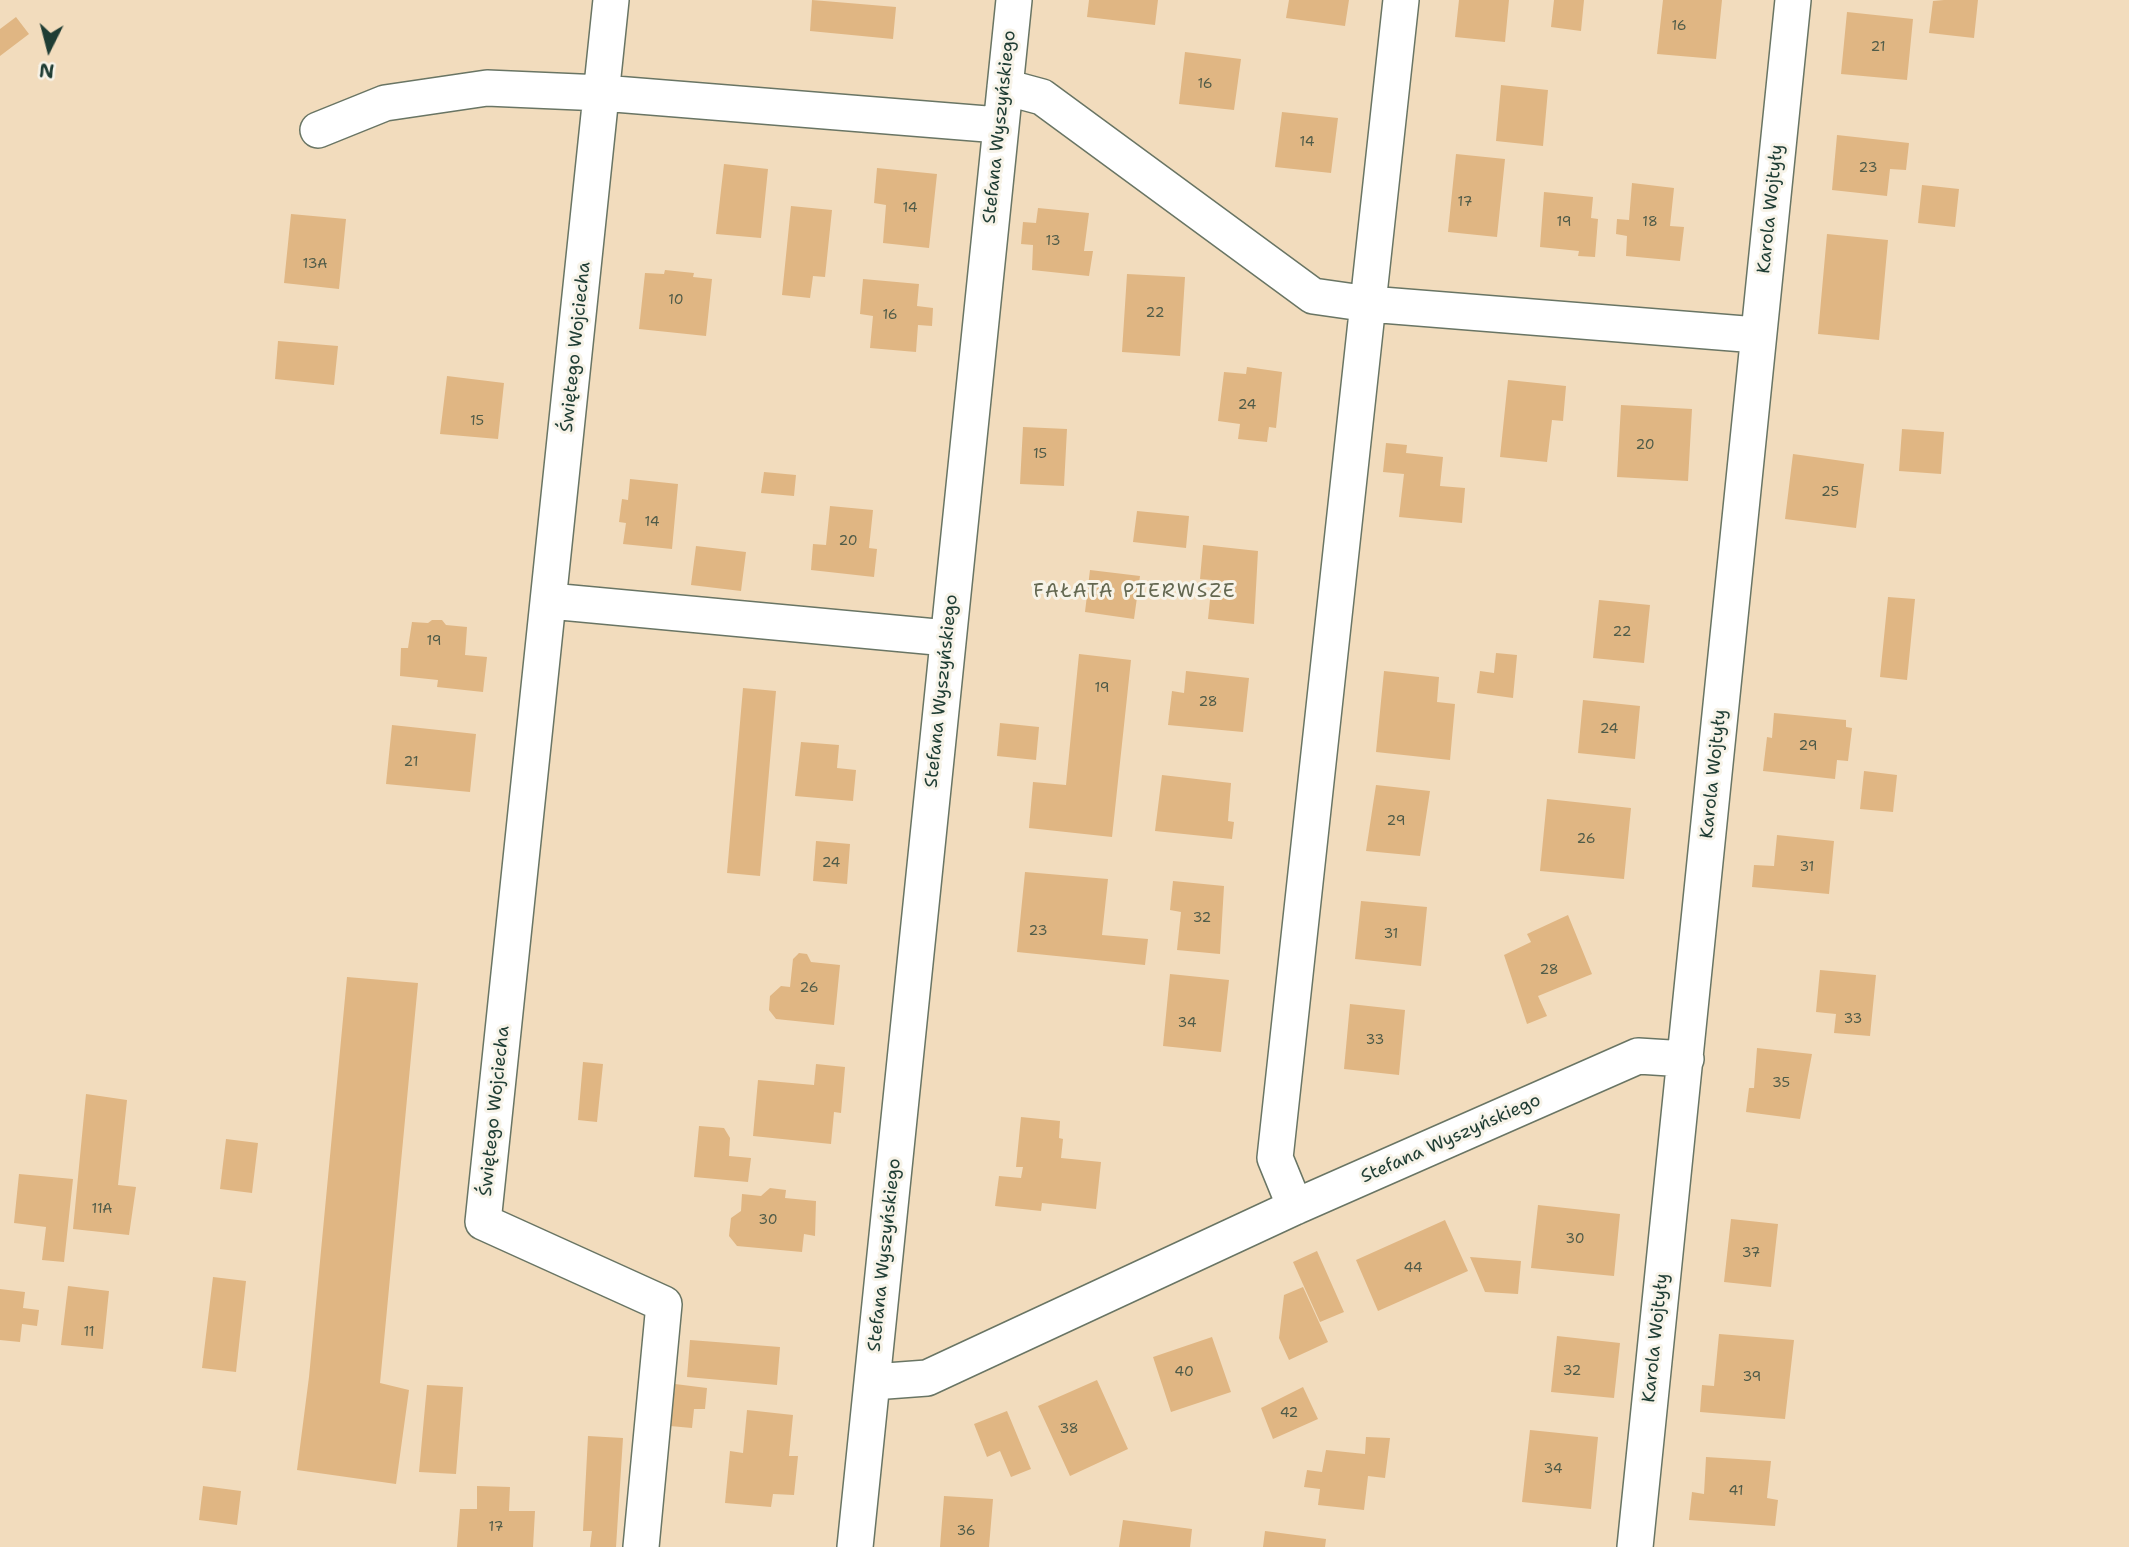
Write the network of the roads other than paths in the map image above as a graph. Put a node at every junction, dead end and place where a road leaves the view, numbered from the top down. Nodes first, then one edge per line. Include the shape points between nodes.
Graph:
1 (611, 0) edge
2 (1014, 0) edge
3 (1401, 0) edge
4 (1793, 0) edge
5 (1005, 87) junction
6 (601, 93) junction
7 (999, 125) junction
8 (318, 130) dead end
9 (1369, 304) junction
10 (1758, 335) junction
11 (550, 601) junction
12 (947, 638) junction
13 (1686, 1059) junction
14 (1295, 1207) junction
15 (873, 1382) junction
16 (641, 1547) edge
17 (855, 1547) edge
18 (1635, 1547) edge

1 - 6 street, Świętego Wojciecha
2 - 5 street, Stefana Wyszyńskiego
3 - 9 street
4 - 10 street, Karola Wojtyły
5 - 7 street, Stefana Wyszyńskiego
5 - 9 street via 1042,97 1313,296
6 - 7 street
6 - 8 street via 486,88 385,103
6 - 11 street, Świętego Wojciecha
7 - 12 street, Stefana Wyszyńskiego
9 - 10 street
9 - 14 street via 1275,1158
10 - 13 street, Karola Wojtyły
11 - 12 street
11 - 16 street, Świętego Wojciecha via 483,1222 664,1304
12 - 15 street, Stefana Wyszyńskiego
13 - 14 street, Stefana Wyszyńskiego via 1639,1056
13 - 18 street, Karola Wojtyły
14 - 15 street, Stefana Wyszyńskiego via 927,1378
15 - 17 street, Stefana Wyszyńskiego

